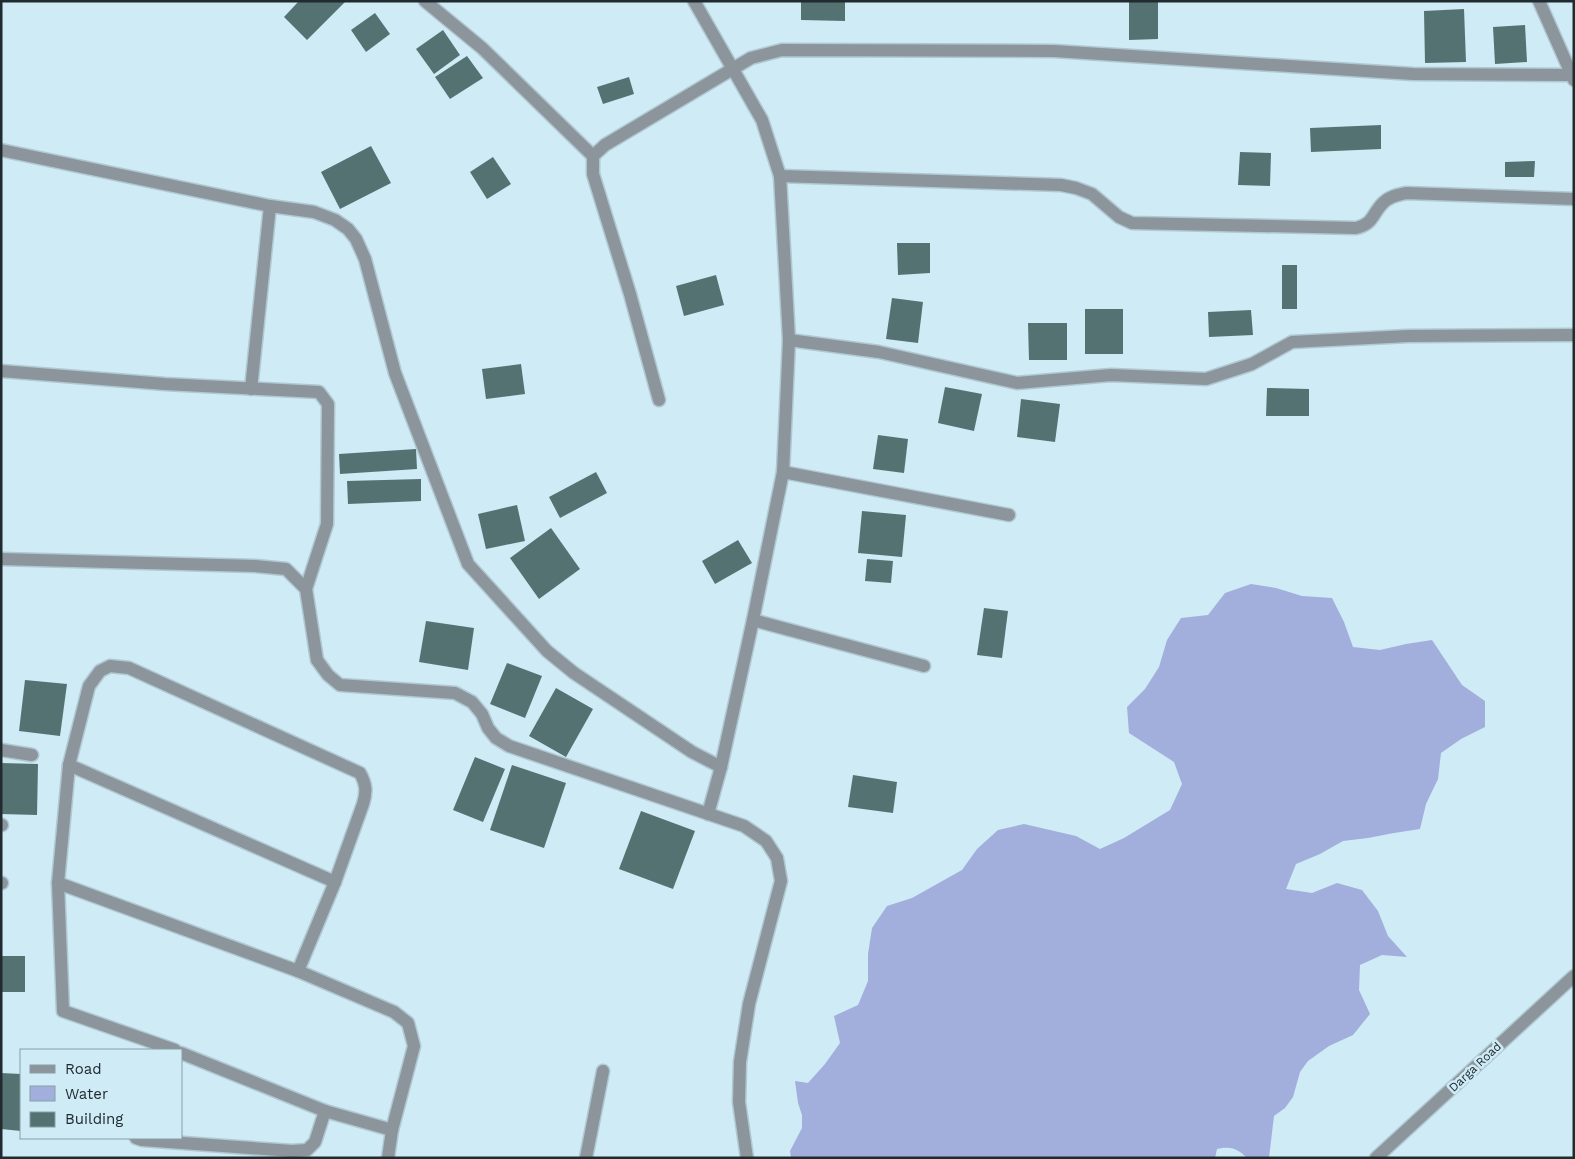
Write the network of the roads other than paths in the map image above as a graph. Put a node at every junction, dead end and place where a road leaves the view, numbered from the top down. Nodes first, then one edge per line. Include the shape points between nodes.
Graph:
1 (425, 1) edge
2 (694, 1) edge
3 (1539, 1) edge
4 (732, 69) junction
5 (1573, 77) edge
6 (1, 150) edge
7 (593, 156) junction
8 (780, 176) junction
9 (1574, 199) edge
10 (270, 206) junction
11 (1574, 336) edge
12 (790, 340) junction
13 (1, 371) edge
14 (251, 388) junction
15 (659, 400) dead end
16 (783, 472) junction
17 (1009, 515) dead end
18 (1, 558) edge
19 (306, 589) junction
20 (753, 620) junction
21 (924, 666) dead end
22 (1, 750) edge
23 (32, 755) dead end
24 (69, 765) junction
25 (721, 767) junction
26 (708, 814) junction
27 (335, 882) junction
28 (58, 883) junction
29 (298, 971) junction
30 (1574, 976) edge
31 (153, 1046) edge
32 (170, 1049) edge
33 (182, 1053) edge
34 (603, 1071) dead end
35 (325, 1111) junction
36 (392, 1130) junction
37 (139, 1139) edge
38 (388, 1158) edge
39 (586, 1158) edge
40 (747, 1158) edge
41 (1376, 1158) edge

1 - 7 street via 482,48
2 - 4 street
3 - 5 street
4 - 5 street via 750,58 782,50 1054,51 1413,74
4 - 7 street via 605,145
4 - 8 street via 762,120
6 - 10 street
7 - 15 street via 593,174
8 - 9 street via 1061,185 1092,194 1119,217 1132,223 1356,228 1370,222 1384,202 1406,193
8 - 12 street
10 - 14 street
10 - 25 street via 314,212 335,220 356,239 365,258 394,373 468,564 547,651 574,673 692,752
11 - 12 street via 1408,336 1292,342 1252,364 1206,379 1111,375 1017,383 879,352
12 - 16 street
13 - 14 street
14 - 19 street via 319,392 328,404 327,524
16 - 17 street
16 - 20 street
18 - 19 street via 286,569
19 - 26 street via 317,660 340,685 455,693 472,702 496,738 509,746
20 - 21 street
20 - 25 street
22 - 23 street
24 - 27 street
24 - 27 street via 89,686 100,671 110,666 128,668 360,773 366,793
24 - 28 street
25 - 26 street
26 - 40 street via 744,826 766,841 777,858 781,881 749,1004 740,1062 739,1102
27 - 29 street
28 - 29 street
28 - 31 street via 63,1011
29 - 36 street via 394,1012 408,1023 414,1046
30 - 41 street, Darga Road
31 - 32 street
33 - 35 street
34 - 39 street
35 - 36 street
35 - 37 street via 315,1142 307,1150
36 - 38 street

